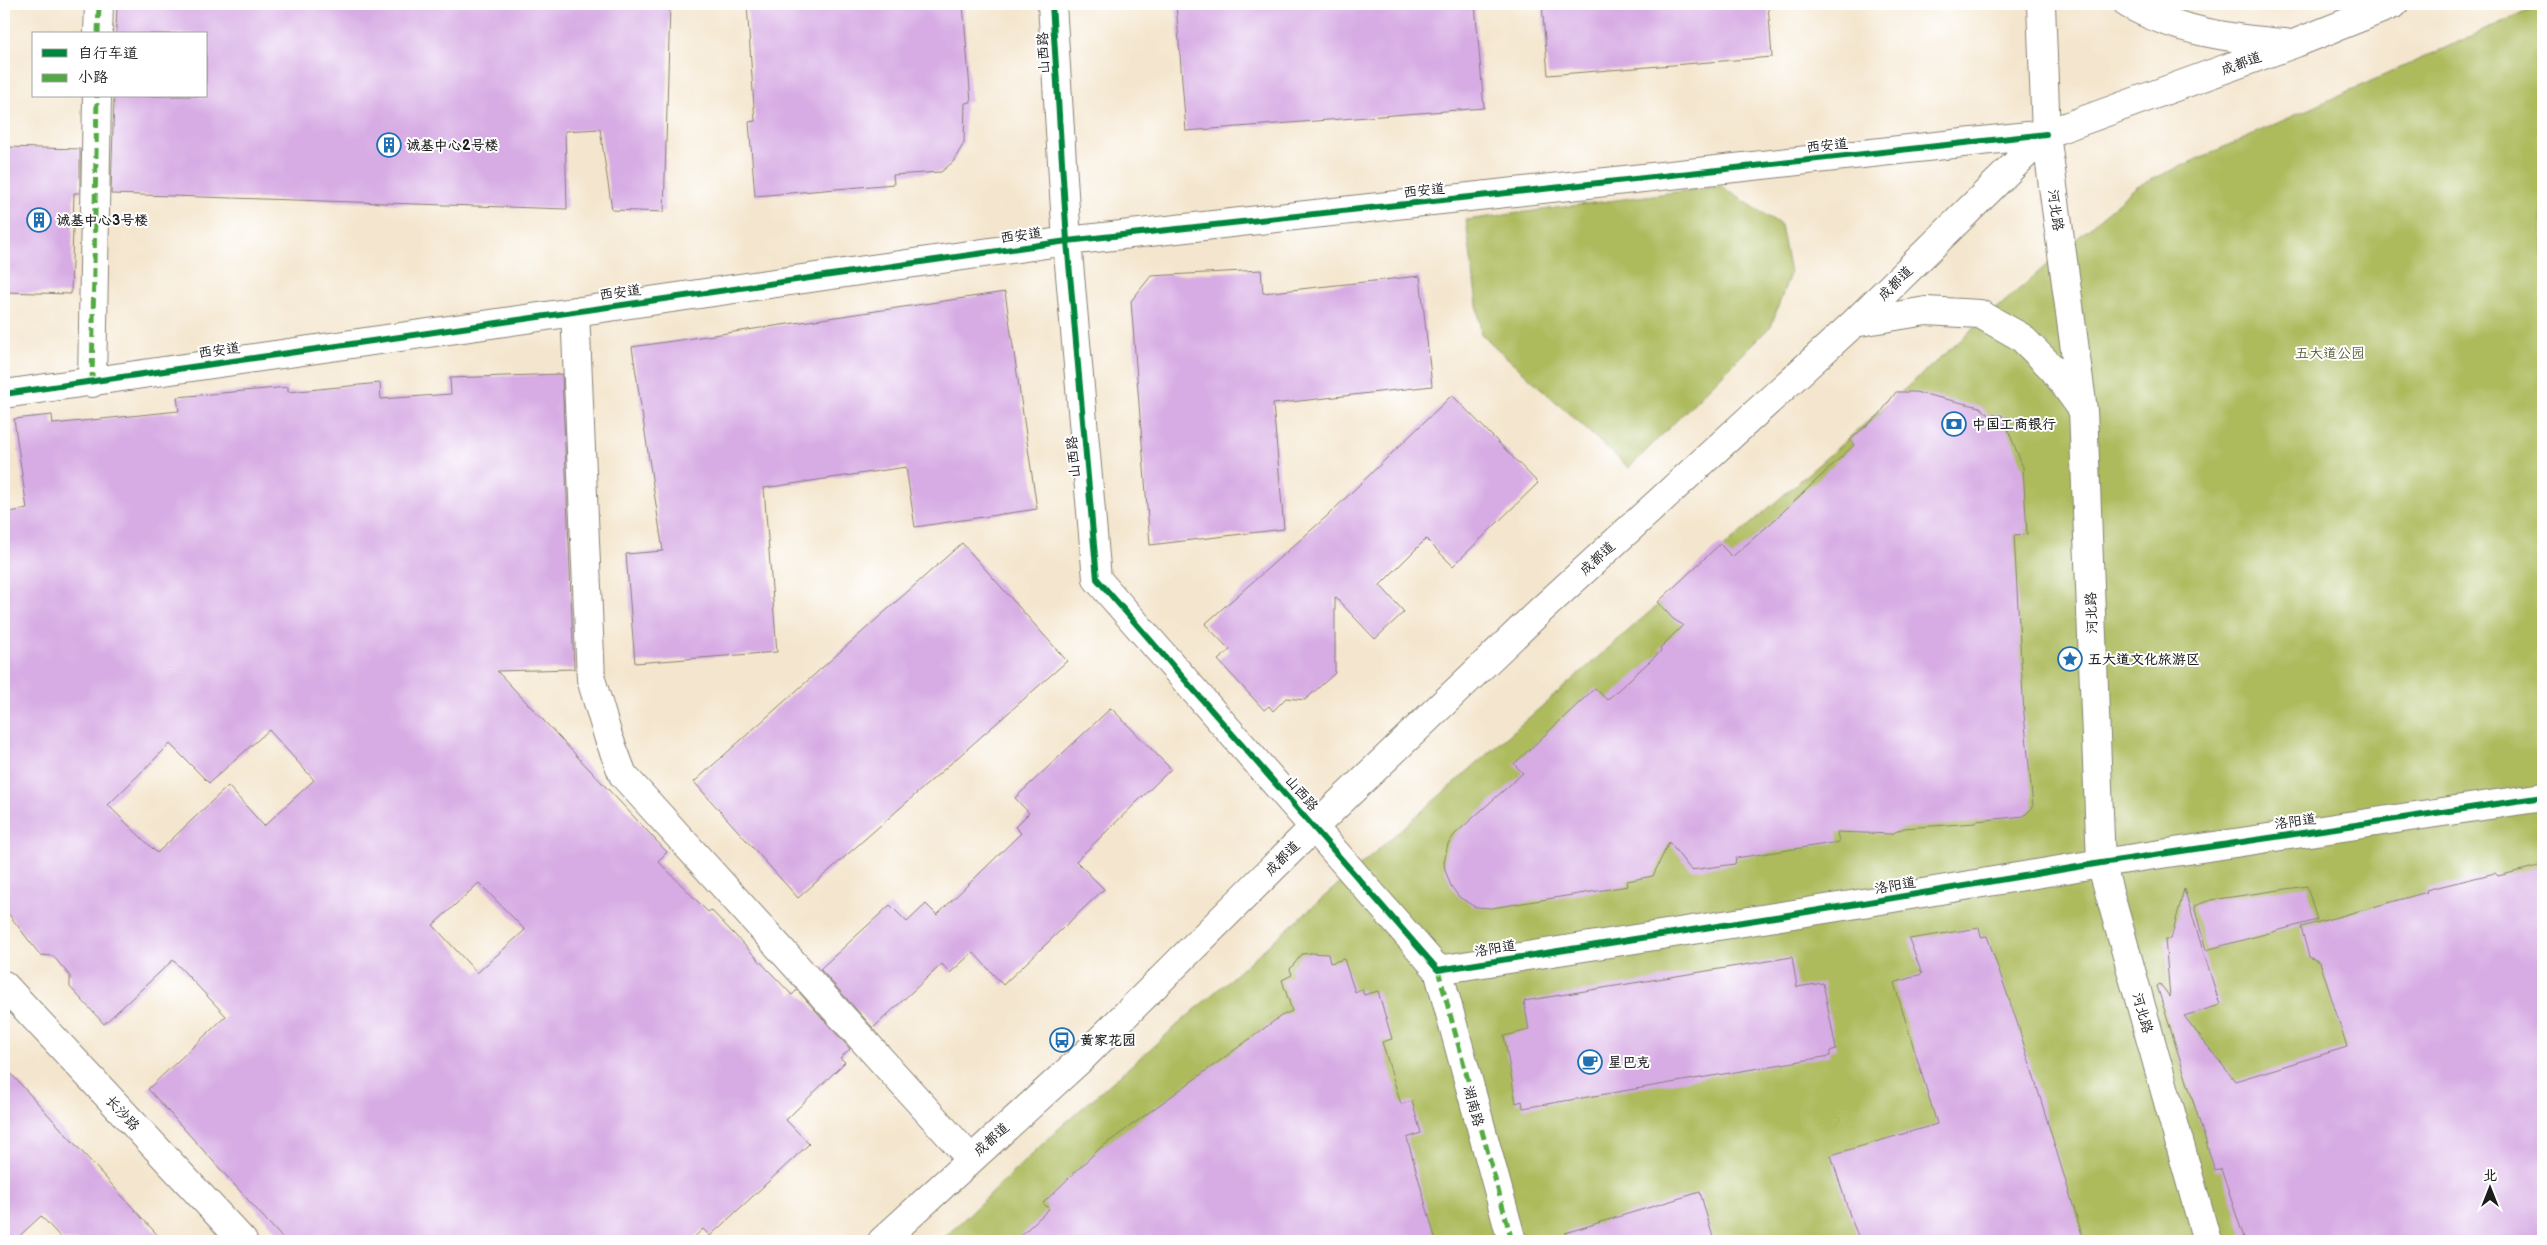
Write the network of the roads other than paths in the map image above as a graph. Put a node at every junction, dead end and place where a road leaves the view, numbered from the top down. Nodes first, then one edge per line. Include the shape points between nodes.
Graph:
1 (99, 4) edge
2 (1052, 4) edge
3 (2042, 4) edge
4 (2128, 4) edge
5 (2394, 4) edge
6 (98, 32) edge
7 (2296, 43) junction
8 (97, 98) edge
9 (2046, 134) junction
10 (1067, 242) junction
11 (575, 311) junction
12 (1854, 323) junction
13 (92, 383) junction
14 (4, 394) edge
15 (2083, 410) junction
16 (2543, 797) edge
17 (1315, 826) junction
18 (2102, 863) junction
19 (1438, 970) junction
20 (4, 986) edge
21 (970, 1158) junction
22 (243, 1241) edge
23 (882, 1241) edge
24 (1512, 1241) edge
25 (2207, 1241) edge

1 - 6 street
2 - 10 street, 山西路
3 - 9 street, 河北路
4 - 7 street via 2191,28 2235,39
5 - 7 street, 成都道
7 - 9 street, 成都道
8 - 13 street
9 - 10 street, 西安道
9 - 12 street, 成都道
9 - 15 street, 河北路
10 - 11 street, 西安道
10 - 17 street, 山西路 via 1097,579
11 - 13 street, 西安道
11 - 21 street via 591,679 623,775
12 - 15 street via 1926,311 1980,314 2021,337 2053,369
12 - 17 street, 成都道 via 1541,610
13 - 14 street, 西安道
15 - 18 street, 河北路
16 - 18 street, 洛阳道
17 - 19 street
17 - 21 street, 成都道 via 1081,1059
18 - 19 street, 洛阳道
18 - 25 street, 河北路
19 - 24 street, 湖南路
20 - 22 street, 长沙路
21 - 23 street, 成都道

